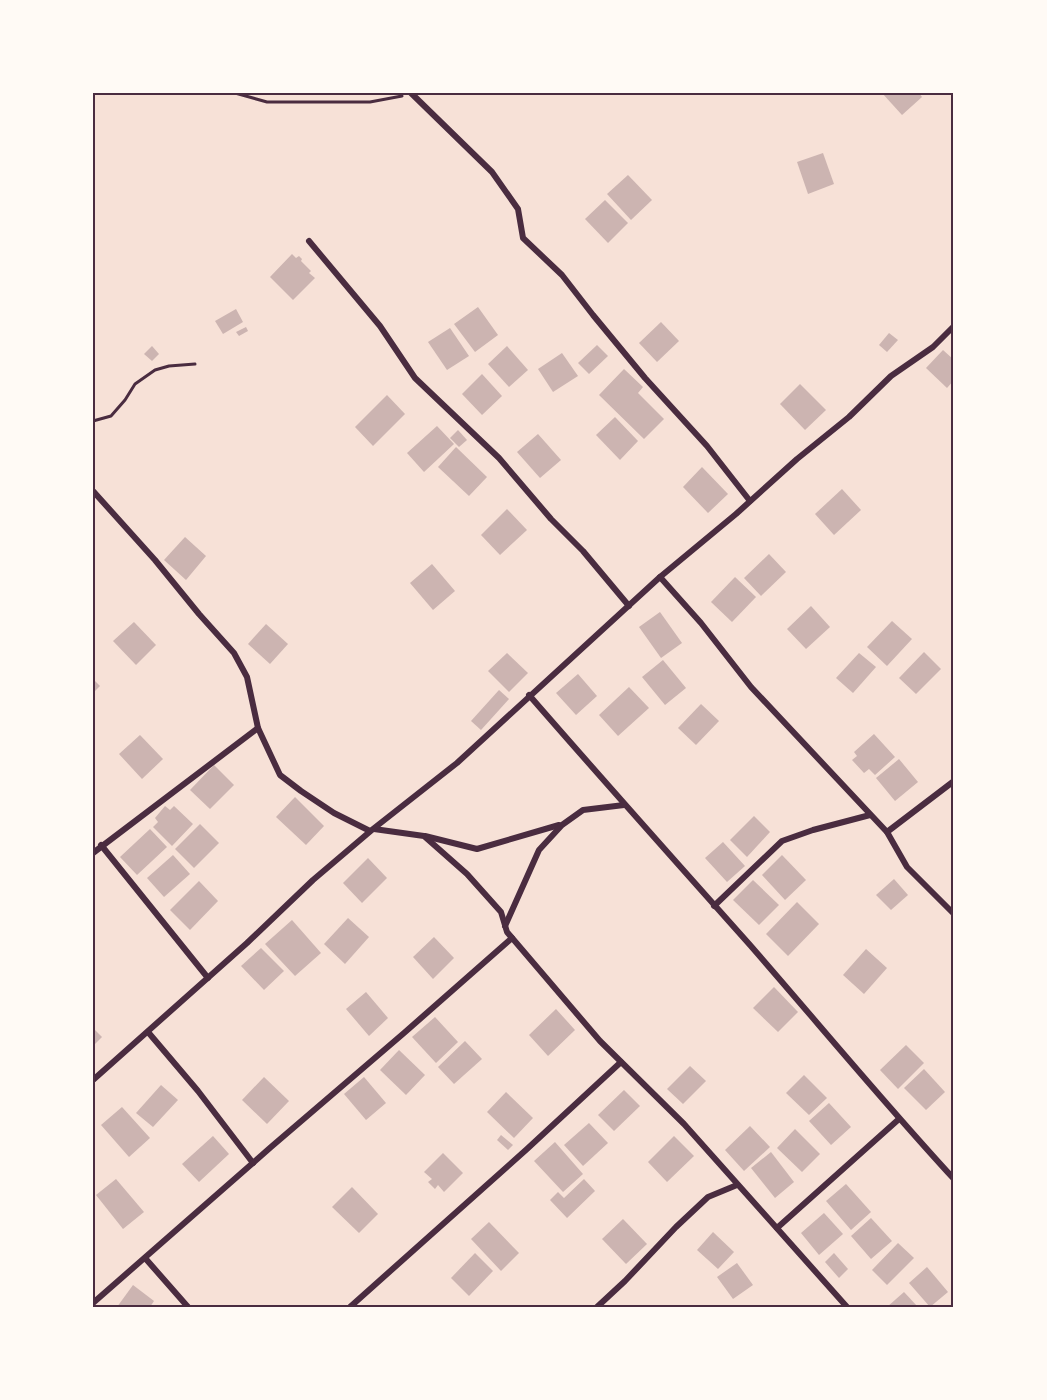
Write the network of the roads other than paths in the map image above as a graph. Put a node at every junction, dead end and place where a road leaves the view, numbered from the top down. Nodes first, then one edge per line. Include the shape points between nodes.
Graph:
1 (412, 94) edge
2 (309, 242) dead end
3 (954, 326) edge
4 (93, 491) edge
5 (750, 501) junction
6 (660, 578) junction
7 (628, 606) junction
8 (529, 695) junction
9 (258, 728) junction
10 (954, 781) edge
11 (624, 804) junction
12 (870, 815) junction
13 (562, 825) junction
14 (372, 830) junction
15 (886, 832) junction
16 (424, 836) junction
17 (101, 845) junction
18 (93, 853) edge
19 (714, 906) junction
20 (954, 914) edge
21 (505, 926) junction
22 (512, 938) junction
23 (208, 978) junction
24 (148, 1032) junction
25 (621, 1062) junction
26 (93, 1080) edge
27 (899, 1119) junction
28 (253, 1163) junction
29 (954, 1179) edge
30 (738, 1185) junction
31 (777, 1228) junction
32 (145, 1258) junction
33 (93, 1303) edge
34 (188, 1307) edge
35 (351, 1307) edge
36 (597, 1307) edge
37 (848, 1307) edge

1 - 5 street via 492,172 518,209 524,238 562,275
2 - 7 street via 380,326 415,378 499,458
3 - 5 street via 933,347 891,376
4 - 9 street via 234,653 247,677
5 - 6 street
6 - 7 street
6 - 12 street via 751,687
7 - 8 street
8 - 11 street
8 - 14 street via 457,763
9 - 14 street via 280,775 334,813
9 - 17 street
10 - 15 street
11 - 13 street via 583,810
11 - 19 street
12 - 15 street
12 - 19 street via 782,841
13 - 16 street via 477,849
13 - 21 street via 539,850
14 - 16 street
14 - 23 street
15 - 20 street via 907,867
16 - 21 street via 474,882 501,912
17 - 18 street
17 - 23 street
19 - 27 street
21 - 22 street
22 - 25 street
22 - 28 street
23 - 24 street
24 - 26 street
24 - 28 street
25 - 30 street
25 - 35 street
27 - 29 street
27 - 31 street
28 - 32 street
30 - 31 street
30 - 36 street via 708,1197
31 - 37 street
32 - 33 street
32 - 34 street

